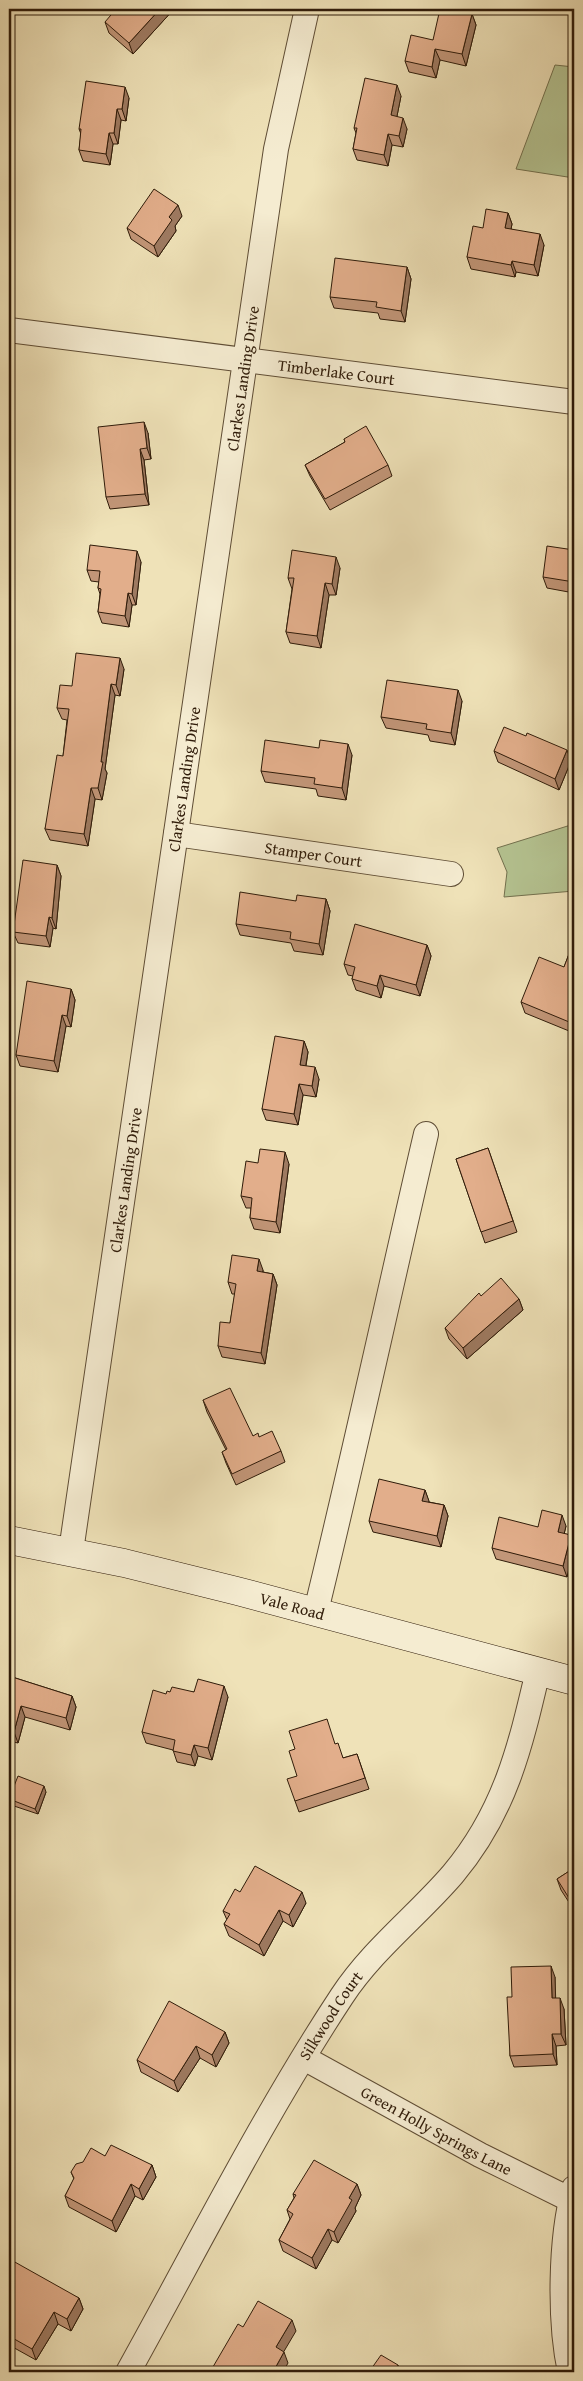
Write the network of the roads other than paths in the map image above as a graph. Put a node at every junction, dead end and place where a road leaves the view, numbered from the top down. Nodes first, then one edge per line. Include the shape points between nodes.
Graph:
1 (307, 9) edge
2 (9, 330) edge
3 (245, 360) junction
4 (574, 402) edge
5 (176, 834) junction
6 (451, 874) dead end
7 (426, 1134) dead end
8 (9, 1540) edge
9 (71, 1552) junction
10 (316, 1611) junction
11 (538, 1671) junction
12 (574, 1681) edge
13 (304, 2058) junction
14 (572, 2194) edge
15 (128, 2372) edge
16 (570, 2372) edge

1 - 3 street, Clarkes Landing Drive via 276,149
2 - 3 street, Timberlake Court
3 - 4 street, Timberlake Court
3 - 5 street, Clarkes Landing Drive
5 - 6 street, Stamper Court
5 - 9 street, Clarkes Landing Drive
7 - 10 street
8 - 9 main road, Vale Road
9 - 10 main road, Vale Road
10 - 11 main road, Vale Road
11 - 12 main road, Vale Road
11 - 13 street, Silkwood Court via 521,1747 499,1804 479,1840 452,1874 369,1960
13 - 14 street, Green Holly Springs Lane via 480,2155
13 - 15 street, Silkwood Court
14 - 16 street via 566,2232 563,2297

